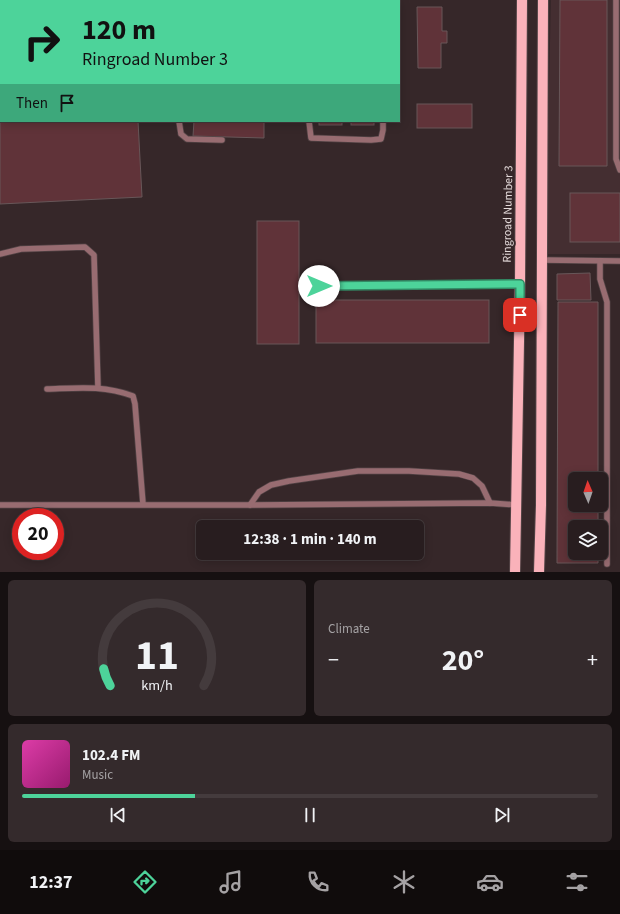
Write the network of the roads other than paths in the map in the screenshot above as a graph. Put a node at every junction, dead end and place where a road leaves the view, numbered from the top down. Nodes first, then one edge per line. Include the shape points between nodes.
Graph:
1 (309, 0) edge
2 (330, 0) edge
3 (522, 0) edge
4 (543, 0) edge
5 (616, 0) edge
6 (179, 122) edge
7 (309, 122) edge
8 (383, 122) edge
9 (222, 140) dead end
10 (620, 170) edge
11 (0, 254) edge
12 (542, 260) junction
13 (600, 261) junction
14 (620, 261) edge
15 (520, 284) junction
16 (304, 286) dead end
17 (98, 388) junction
18 (47, 389) dead end
19 (490, 503) junction
20 (143, 504) junction
21 (0, 505) edge
22 (250, 505) junction
23 (517, 505) junction
24 (607, 564) dead end
25 (515, 572) edge
26 (539, 572) edge

1 - 2 lane
3 - 15 main road, Ringroad Number 3
4 - 12 main road
5 - 10 lane via 616,159
6 - 9 lane via 181,134 187,139
7 - 8 lane via 311,138 371,140 381,138
11 - 17 lane via 20,249 85,247 94,255
12 - 13 lane
12 - 26 main road
13 - 14 lane
13 - 24 lane via 600,279 607,302
15 - 16 lane
15 - 23 main road, Ringroad Number 3
17 - 18 lane
17 - 20 lane via 117,390 133,396
19 - 22 lane
19 - 22 lane via 478,482 459,474 358,471 271,485 259,492
19 - 23 lane
20 - 21 lane
20 - 22 lane
23 - 25 main road, Ringroad Number 3

